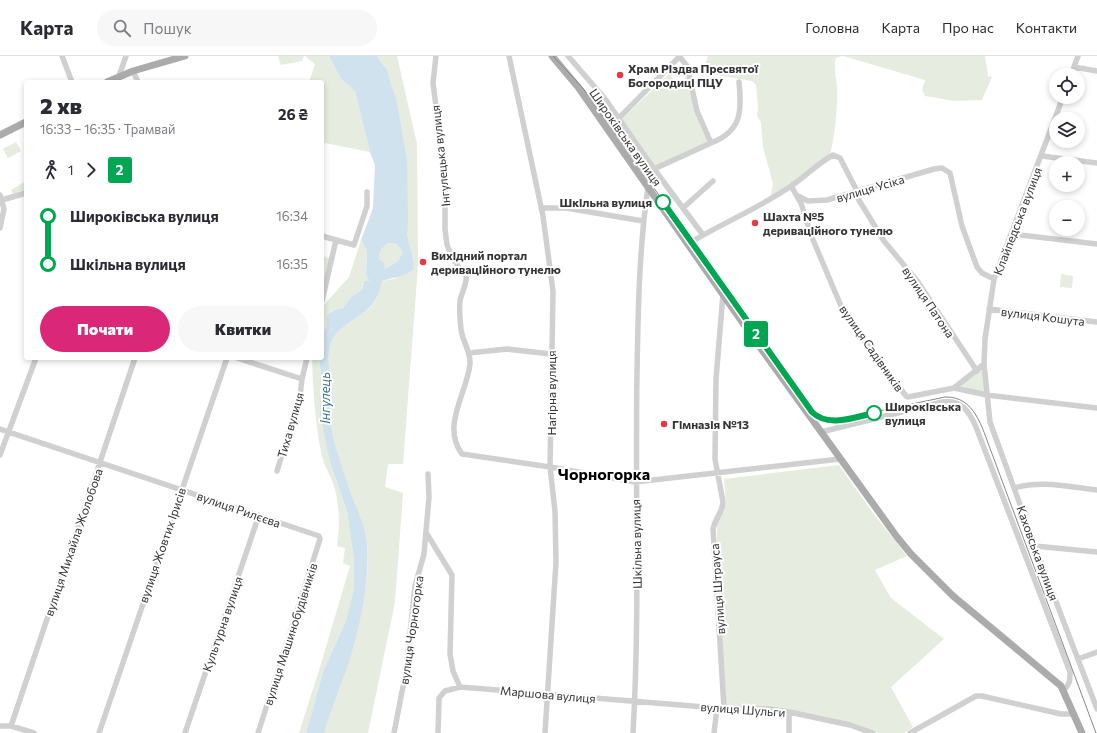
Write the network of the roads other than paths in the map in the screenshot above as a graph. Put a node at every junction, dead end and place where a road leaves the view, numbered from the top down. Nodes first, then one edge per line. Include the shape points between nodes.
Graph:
1 (62, 56) edge
2 (126, 56) edge
3 (185, 56) edge
4 (436, 56) edge
5 (509, 56) edge
6 (552, 56) edge
7 (568, 56) edge
8 (1078, 56) edge
9 (680, 57) edge
10 (1074, 67) joint
11 (133, 71) junction
12 (1097, 71) edge
13 (119, 76) junction
14 (71, 80) edge
15 (111, 80) edge
16 (137, 80) edge
17 (739, 82) dead end
18 (1061, 104) edge
19 (619, 118) junction
20 (24, 123) edge
21 (0, 135) edge
22 (711, 143) junction
23 (1042, 156) junction
24 (1097, 164) edge
25 (654, 169) junction
26 (713, 181) dead end
27 (791, 186) junction
28 (648, 187) junction
29 (367, 192) dead end
30 (857, 192) junction
31 (24, 193) edge
32 (795, 193) junction
33 (1, 197) edge
34 (684, 207) junction
35 (541, 208) junction
36 (643, 221) junction
37 (0, 228) edge
38 (1011, 234) junction
39 (703, 235) junction
40 (324, 237) edge
41 (336, 240) junction
42 (688, 244) junction
43 (1097, 244) edge
44 (994, 279) junction
45 (324, 292) edge
46 (723, 294) junction
47 (989, 309) junction
48 (1097, 322) edge
49 (469, 353) junction
50 (550, 354) junction
51 (35, 360) edge
52 (134, 360) edge
53 (226, 360) edge
54 (243, 360) edge
55 (307, 360) edge
56 (984, 364) junction
57 (977, 371) junction
58 (302, 379) junction
59 (954, 388) junction
60 (987, 395) junction
61 (1097, 408) edge
62 (0, 429) edge
63 (8, 431) junction
64 (821, 432) junction
65 (0, 455) edge
66 (840, 459) junction
67 (100, 463) junction
68 (550, 467) junction
69 (277, 471) dead end
70 (718, 473) junction
71 (428, 474) dead end
72 (635, 482) junction
73 (1014, 488) junction
74 (181, 489) junction
75 (1097, 490) edge
76 (259, 515) junction
77 (427, 531) junction
78 (319, 536) joint
79 (1035, 546) junction
80 (1097, 552) edge
81 (1097, 652) edge
82 (1078, 659) junction
83 (460, 687) junction
84 (1064, 690) junction
85 (548, 693) junction
86 (635, 702) junction
87 (721, 708) junction
88 (1097, 709) edge
89 (789, 712) junction
90 (1074, 714) junction
91 (0, 726) edge
92 (11, 726) junction
93 (34, 733) edge
94 (99, 733) edge
95 (185, 733) edge
96 (258, 733) edge
97 (394, 733) edge
98 (438, 733) edge
99 (545, 733) edge
100 (633, 733) edge
101 (714, 733) edge
102 (789, 733) edge
103 (873, 733) edge
104 (910, 733) edge
105 (1082, 733) edge

1 - 14 street
2 - 13 street
3 - 11 main road
4 - 49 street, Інгулецька вулиця via 433,83 445,177 445,229 452,257 467,279 460,301 462,337
5 - 35 street, Нагірна вулиця
6 - 28 main road, Широківська вулиця via 578,87
7 - 19 street
8 - 10 street
9 - 19 street
9 - 22 street via 687,66 697,111
10 - 12 street
11 - 13 main road
11 - 16 street
13 - 15 main road
17 - 22 street via 740,108 737,122 728,134
18 - 23 street, Клайпедська вулиця
19 - 25 street
20 - 21 main road
22 - 25 street
23 - 24 street
23 - 38 street, Клайпедська вулиця
25 - 34 street
26 - 34 street
27 - 30 street, вулиця Патона via 833,155 840,158
27 - 32 street, вулиця Садівників
27 - 39 street via 741,217 723,223
28 - 36 street, Шкільна вулиця
28 - 42 main road, Широківська вулиця
29 - 41 street via 367,206 354,245
30 - 32 street, вулиця Усіка via 817,202 802,199
30 - 44 street, вулиця Усіка via 934,169 947,170 952,180 962,226 977,267 982,273
30 - 57 street, вулиця Патона via 884,241 918,282
31 - 33 street
32 - 59 street, вулиця Садівників via 841,306 859,334 908,397
33 - 37 street via 4,209
34 - 39 street
35 - 36 street via 566,208
35 - 50 street, Нагірна вулиця via 553,291
36 - 72 street, Шкільна вулиця via 638,302
38 - 43 street
38 - 44 street, Клайпедська вулиця
39 - 42 street
40 - 41 street
41 - 45 street
42 - 46 main road, Широківська вулиця
44 - 47 street, Клайпедська вулиця
46 - 64 main road, Широківська вулиця
46 - 70 street, вулиця Штрауса via 716,379 715,460
47 - 48 street, вулиця Кошута
47 - 56 street, Клайпедська вулиця
49 - 50 street via 507,349
49 - 68 street, Інгулецька вулиця via 467,382 454,424 458,448 462,454
50 - 68 street, Нагірна вулиця
51 - 63 street
52 - 67 street, вулиця Михайла Жолобова
53 - 74 street, вулиця Жовтих Ірисів
54 - 58 street
55 - 58 street, Тиха вулиця
56 - 57 street
56 - 60 street, Клайпедська вулиця
57 - 59 street
58 - 69 street, Тиха вулиця via 300,396
59 - 60 street
60 - 61 street
60 - 73 street, Каховська вулиця via 990,422
62 - 63 street, вулиця Рилєєва
63 - 65 street
63 - 67 street, вулиця Рилєєва
64 - 66 main road, Широківська вулиця
64 - 84 street via 942,402 959,403 966,408 979,434 1070,672 1068,686
66 - 70 street
66 - 84 main road, Широківська вулиця via 897,537 930,574
67 - 74 street, вулиця Рилєєва
67 - 92 street, вулиця Михайла Жолобова
68 - 72 street
68 - 85 street, Нагірна вулиця via 555,511 556,562
70 - 72 street
70 - 87 street, вулиця Штрауса via 722,486 723,506 714,520 713,529
71 - 77 street, вулиця Чорногорка
72 - 86 street, Шкільна вулиця
73 - 75 street via 1031,483
73 - 79 street, Каховська вулиця
74 - 76 street, вулиця Рилєєва
74 - 94 street, вулиця Жовтих Ірисів
76 - 78 street, вулиця Рилєєва
76 - 95 street, Культурна вулиця
77 - 83 street via 452,575 450,654 453,671
77 - 97 street, вулиця Чорногорка via 415,586 406,671
78 - 96 street, вулиця Машинобудівників
79 - 80 street
79 - 82 street, Каховська вулиця
81 - 82 street
82 - 88 street, Каховська вулиця
83 - 85 street, Маршова вулиця
83 - 98 street via 445,692 439,698
84 - 90 main road, Широківська вулиця
85 - 86 street, Маршова вулиця
85 - 99 street, Нагірна вулиця
86 - 87 street, вулиця Шульги
86 - 100 street, Шкільна вулиця
87 - 89 street, вулиця Шульги
87 - 101 street, вулиця Штрауса
89 - 102 street
89 - 103 street, вулиця Шульги via 850,725
90 - 104 street via 1061,714 976,696
90 - 105 main road, Широківська вулиця
91 - 92 street
92 - 93 street

